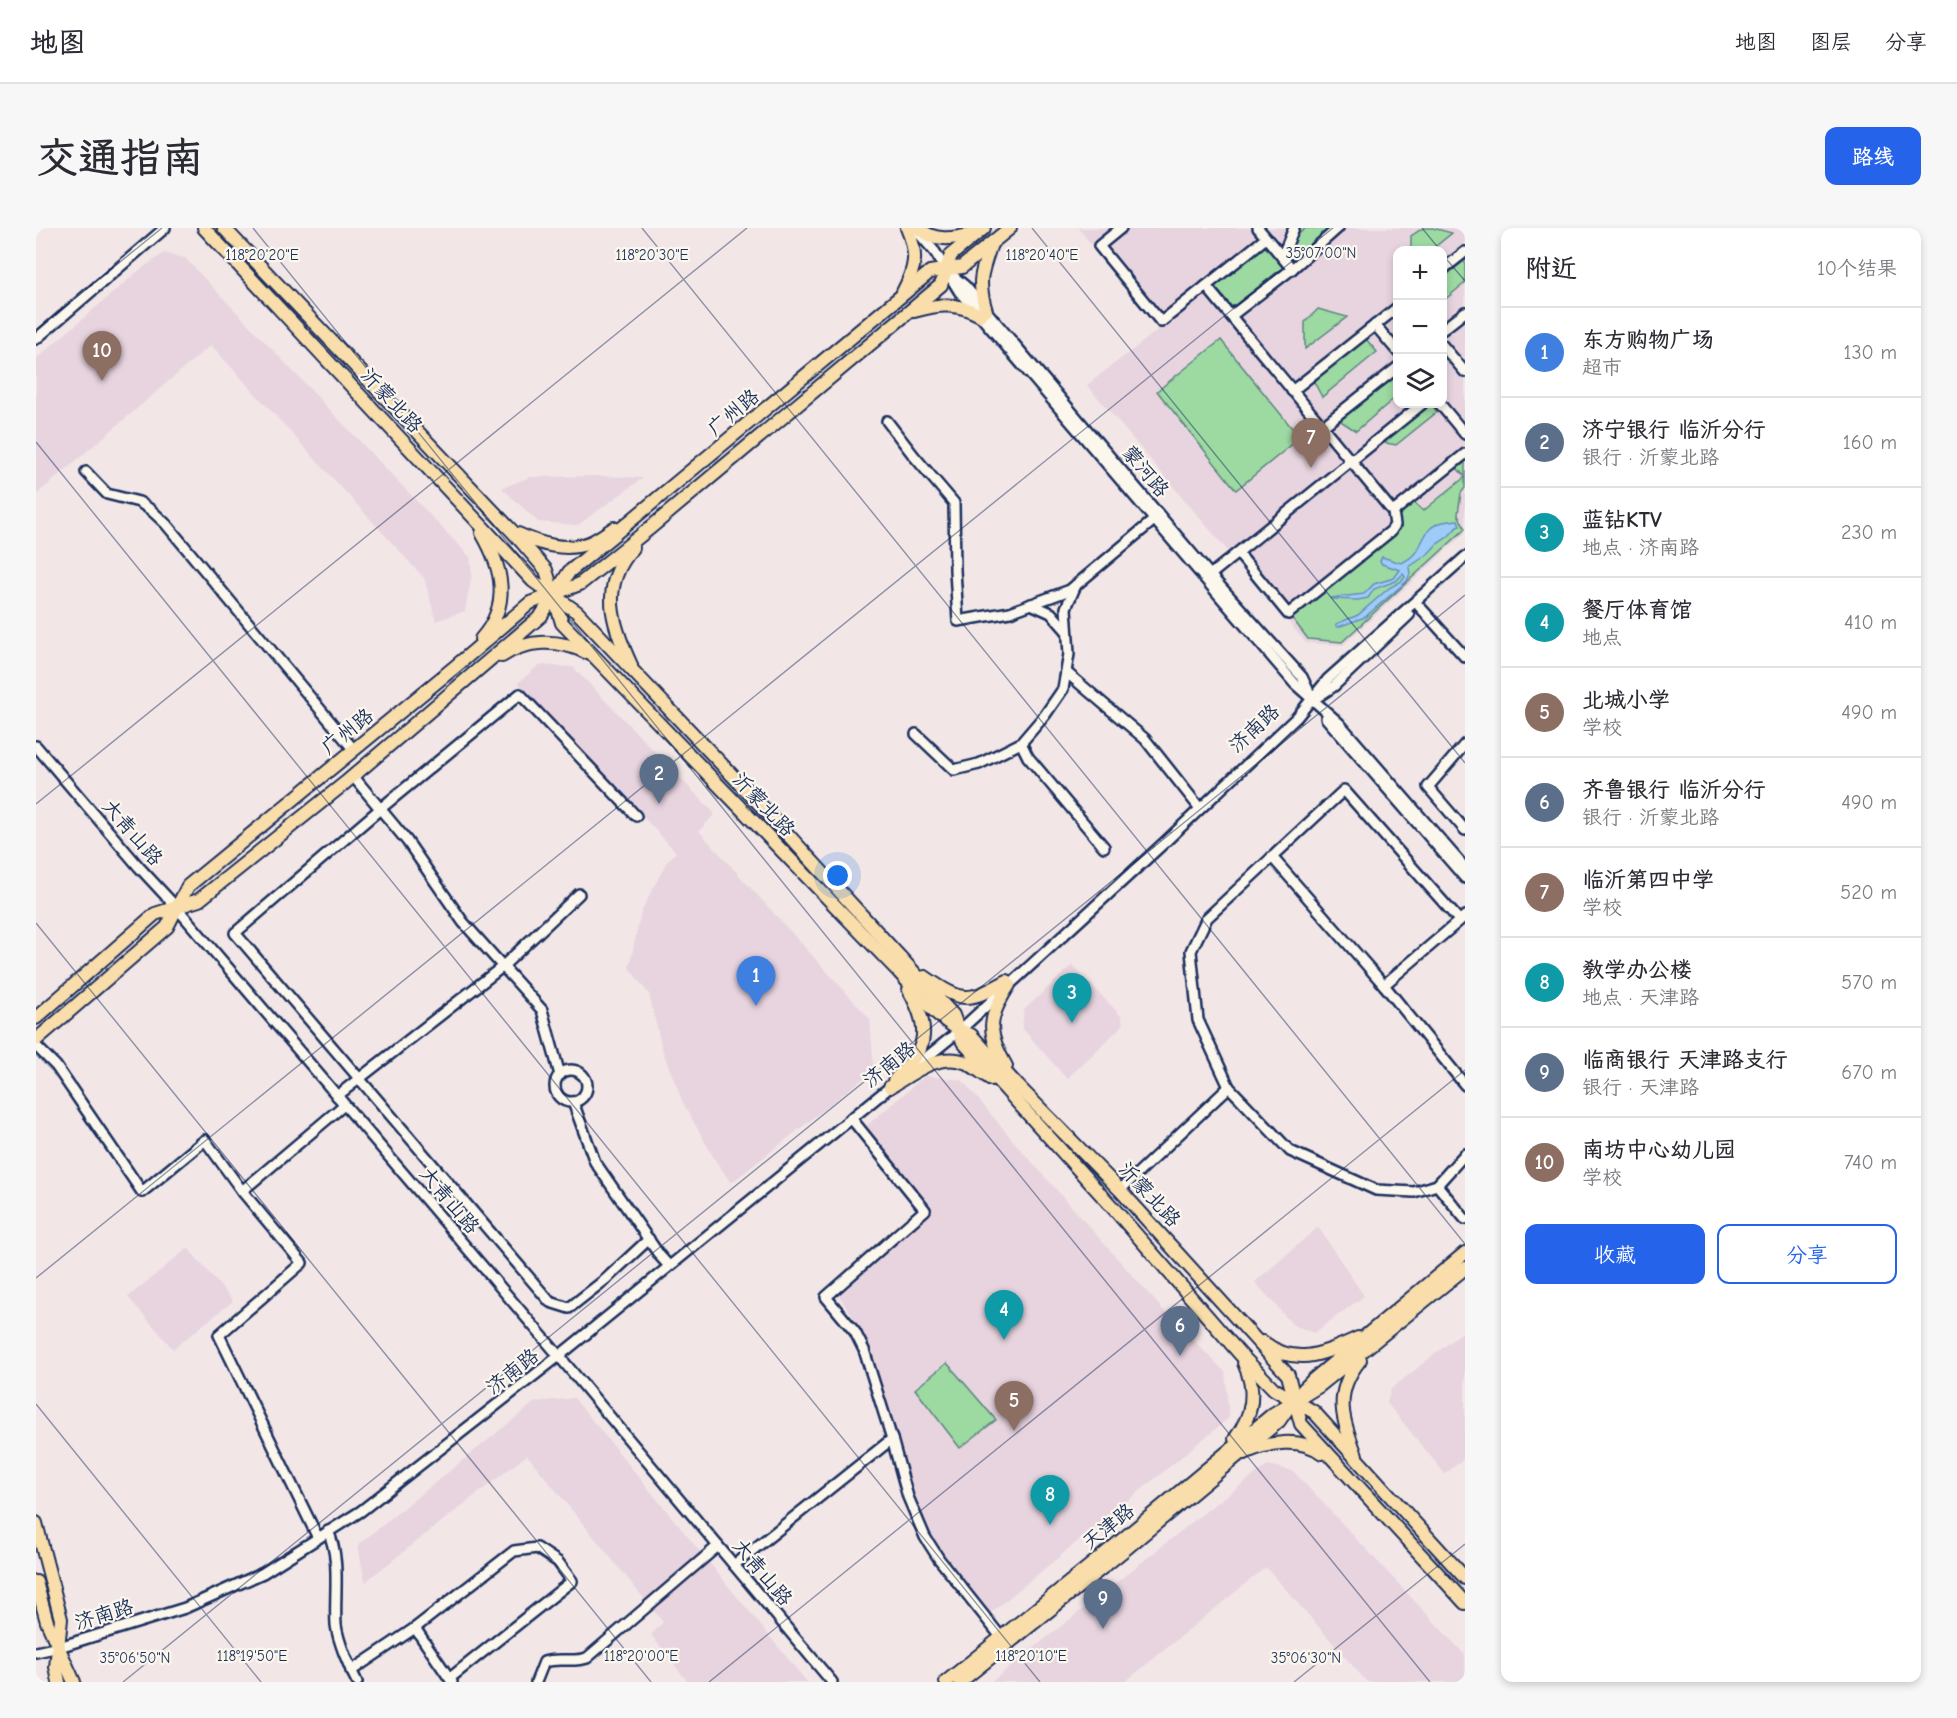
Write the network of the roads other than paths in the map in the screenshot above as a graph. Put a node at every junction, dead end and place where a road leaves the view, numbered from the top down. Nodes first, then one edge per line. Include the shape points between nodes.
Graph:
1 (155, 228) edge
2 (165, 228) edge
3 (204, 228) edge
4 (224, 228) edge
5 (907, 228) edge
6 (916, 228) edge
7 (1010, 228) edge
8 (1121, 228) edge
9 (1258, 228) edge
10 (1294, 228) edge
11 (1338, 228) edge
12 (980, 231) edge
13 (1266, 237) junction
14 (991, 244) junction
15 (1465, 252) edge
16 (1282, 257) junction
17 (1447, 267) edge
18 (1292, 269) junction
19 (946, 271) junction
20 (1206, 286) junction
21 (900, 298) junction
22 (1393, 311) edge
23 (1465, 312) edge
24 (983, 313) junction
25 (907, 314) junction
26 (1231, 316) junction
27 (1375, 325) junction
28 (1447, 327) edge
29 (36, 331) edge
30 (36, 339) edge
31 (1393, 346) edge
32 (1447, 350) edge
33 (1393, 371) edge
34 (1465, 371) edge
35 (1293, 391) junction
36 (1417, 408) edge
37 (1443, 408) edge
38 (887, 421) dead end
39 (1322, 427) junction
40 (1465, 434) edge
41 (1465, 454) edge
42 (1350, 462) junction
43 (86, 472) dead end
44 (1393, 512) junction
45 (641, 513) junction
46 (471, 514) junction
47 (1154, 520) junction
48 (650, 528) junction
49 (513, 532) junction
50 (1238, 553) junction
51 (1465, 557) edge
52 (1465, 563) edge
53 (1210, 575) junction
54 (1076, 585) junction
55 (553, 595) junction
56 (1031, 604) junction
57 (1419, 606) junction
58 (1066, 630) junction
59 (594, 657) junction
60 (1465, 657) edge
61 (456, 666) junction
62 (1066, 672) junction
63 (636, 675) junction
64 (469, 678) junction
65 (1312, 700) junction
66 (915, 734) dead end
67 (1021, 743) junction
68 (1465, 744) edge
69 (36, 746) edge
70 (354, 750) junction
71 (353, 776) junction
72 (1198, 806) junction
73 (380, 809) junction
74 (636, 816) dead end
75 (1465, 830) edge
76 (1104, 847) dead end
77 (1272, 857) junction
78 (1465, 868) edge
79 (1465, 878) edge
80 (579, 894) dead end
81 (177, 908) junction
82 (1462, 918) edge
83 (502, 967) junction
84 (903, 968) junction
85 (1008, 983) junction
86 (1384, 986) junction
87 (36, 1018) edge
88 (959, 1031) junction
89 (36, 1040) edge
90 (36, 1046) edge
91 (560, 1075) junction
92 (360, 1079) junction
93 (1465, 1085) edge
94 (890, 1087) junction
95 (1229, 1087) junction
96 (1013, 1088) junction
97 (337, 1096) junction
98 (573, 1102) junction
99 (344, 1105) junction
100 (851, 1118) junction
101 (1465, 1154) edge
102 (1437, 1185) junction
103 (1120, 1190) junction
104 (242, 1191) junction
105 (1465, 1219) edge
106 (649, 1239) junction
107 (1465, 1253) edge
108 (669, 1266) junction
109 (1465, 1268) edge
110 (1250, 1332) junction
111 (1377, 1334) junction
112 (1240, 1354) junction
113 (560, 1356) junction
114 (1295, 1399) junction
115 (892, 1439) junction
116 (1227, 1458) junction
117 (1330, 1459) junction
118 (1359, 1462) junction
119 (36, 1522) edge
120 (328, 1531) junction
121 (318, 1538) junction
122 (718, 1546) junction
123 (734, 1565) junction
124 (1465, 1578) edge
125 (36, 1582) edge
126 (1465, 1603) edge
127 (415, 1628) junction
128 (1001, 1637) junction
129 (59, 1647) junction
130 (36, 1652) edge
131 (351, 1671) junction
132 (451, 1680) edge
133 (59, 1682) edge
134 (74, 1682) edge
135 (357, 1682) edge
136 (536, 1682) edge
137 (832, 1682) edge
138 (946, 1682) edge
139 (960, 1682) edge

1 - 29 street
2 - 30 street
3 - 46 main road, 沂蒙北路
4 - 49 main road, 沂蒙北路
5 - 21 main road via 914,244 915,262
6 - 12 main road via 942,239
6 - 19 street, 蒙河路
7 - 14 main road, 广州路
8 - 20 street via 1098,246 1161,322
9 - 13 street
10 - 16 street
11 - 18 street
12 - 19 main road, 广州路 via 951,255
13 - 16 street
13 - 20 street
14 - 19 main road, 广州路 via 962,267
14 - 24 main road via 980,280
15 - 17 street
16 - 18 street
18 - 26 street
19 - 21 main road, 广州路 via 930,272
19 - 24 street, 蒙河路 via 965,286
19 - 25 main road, 广州路 via 941,285
20 - 26 street
21 - 45 main road, 广州路
22 - 27 street
23 - 28 street
24 - 25 main road via 951,304
24 - 47 street, 蒙河路
24 - 53 street, 蒙河路
25 - 48 main road, 广州路
26 - 35 street
27 - 31 street
27 - 35 street
32 - 34 street
33 - 39 street
35 - 39 street
36 - 42 street
37 - 40 street
38 - 56 street via 954,503 958,621 1010,612
39 - 42 street
41 - 44 street
42 - 44 street
42 - 50 street
43 - 70 street via 107,494 139,502 166,524
44 - 50 street via 1395,525 1391,531 1288,614
45 - 49 main road via 588,543 559,547
45 - 55 main road, 广州路 via 569,572
46 - 55 main road, 沂蒙北路 via 533,581
46 - 61 main road via 489,544 503,590 487,632
47 - 54 street
47 - 65 street, 蒙河路
48 - 55 main road, 广州路 via 580,584
48 - 63 main road via 624,557 615,574 612,601 620,640
49 - 55 main road, 沂蒙北路 via 546,570
50 - 53 street
51 - 65 street, 济南路 via 1328,679
52 - 57 street, 济南路
53 - 65 street, 蒙河路 via 1302,677
54 - 56 street
54 - 58 street via 1065,608
55 - 59 main road, 沂蒙北路 via 562,623
55 - 61 main road, 广州路 via 530,603
55 - 63 main road, 沂蒙北路 via 577,612
55 - 64 main road, 广州路 via 541,616
56 - 58 street via 1051,613
57 - 60 street
57 - 65 street, 济南路 via 1334,686
58 - 62 street
59 - 64 main road via 574,646 528,644
59 - 84 main road, 沂蒙北路
61 - 70 main road, 广州路
62 - 67 street via 1063,689
62 - 72 street via 1145,739
63 - 84 main road, 沂蒙北路 via 768,813
64 - 71 main road, 广州路
65 - 72 street, 济南路
65 - 78 street, 蒙河路 via 1339,723
65 - 79 street, 蒙河路
65 - 85 street, 济南路 via 1257,756
66 - 67 street via 954,770 979,764
67 - 76 street via 1028,757
68 - 75 street via 1428,787
69 - 81 street, 大青山路
70 - 81 main road, 广州路 via 188,886
71 - 73 street
71 - 81 main road, 广州路 via 199,900
72 - 85 street, 济南路
73 - 74 street via 520,694
73 - 83 street via 463,922
73 - 92 street via 235,933
77 - 82 street via 1344,790
77 - 86 street
77 - 95 street via 1206,918 1191,951 1198,1020
80 - 83 street
81 - 87 main road, 广州路 via 155,914
81 - 89 main road, 广州路 via 166,927
81 - 97 street, 大青山路
82 - 86 street
83 - 91 street via 542,1010
83 - 92 street
84 - 85 main road via 949,994 967,998
84 - 88 main road, 沂蒙北路 via 953,1015
84 - 94 main road via 923,1032 919,1050
85 - 88 street, 济南路 via 974,1012
85 - 96 main road via 991,1024 994,1042
86 - 93 street
88 - 94 street, 济南路
88 - 96 main road, 沂蒙北路 via 963,1042
90 - 104 street via 56,1066 142,1192 205,1140
91 - 98 street via 555,1085 557,1094
91 - 98 street via 574,1070 584,1076 586,1093
92 - 97 street
92 - 106 street via 550,1302 569,1308
94 - 96 main road via 927,1065 950,1059 968,1063
94 - 100 street, 济南路
95 - 102 street via 1290,1151 1376,1190 1414,1192
95 - 103 street
96 - 103 main road, 沂蒙北路
96 - 112 main road, 沂蒙北路
97 - 99 street, 大青山路
98 - 106 street via 595,1162
99 - 104 street
99 - 113 street, 大青山路
100 - 108 street, 济南路
100 - 115 street via 925,1210 826,1297 855,1332 864,1350
101 - 102 street
102 - 105 street
103 - 110 main road, 沂蒙北路
104 - 121 street via 302,1263 219,1335
106 - 108 street
107 - 111 main road, 天津路
108 - 113 street, 济南路
109 - 111 main road, 天津路
110 - 111 main road via 1267,1346 1304,1358
110 - 114 main road, 沂蒙北路 via 1288,1375
111 - 114 main road, 天津路 via 1314,1379
111 - 118 main road via 1349,1374 1342,1397 1348,1433
112 - 114 main road, 沂蒙北路 via 1274,1389
112 - 116 main road via 1251,1377 1252,1399 1245,1426
113 - 120 street, 济南路 via 361,1511
113 - 122 street, 大青山路
114 - 116 main road, 天津路 via 1279,1421
114 - 117 main road, 沂蒙北路 via 1300,1424
114 - 118 main road, 沂蒙北路 via 1314,1412
115 - 123 street
115 - 128 street via 908,1497 925,1537
116 - 117 main road via 1290,1442 1315,1447
116 - 128 main road, 天津路
116 - 139 main road, 天津路 via 1123,1551
117 - 126 main road, 沂蒙北路
118 - 124 main road, 沂蒙北路
119 - 129 main road via 61,1619
120 - 121 street, 济南路
120 - 131 street via 334,1544 336,1628
121 - 129 street, 济南路 via 263,1573 185,1608
122 - 123 street, 大青山路
122 - 136 street via 587,1658 544,1662
123 - 137 street, 大青山路
125 - 129 main road
127 - 131 street
127 - 132 street
127 - 132 street via 514,1551 537,1548 558,1562 572,1581
128 - 138 main road, 天津路
129 - 130 street, 济南路
129 - 133 main road
129 - 134 main road
131 - 135 street

